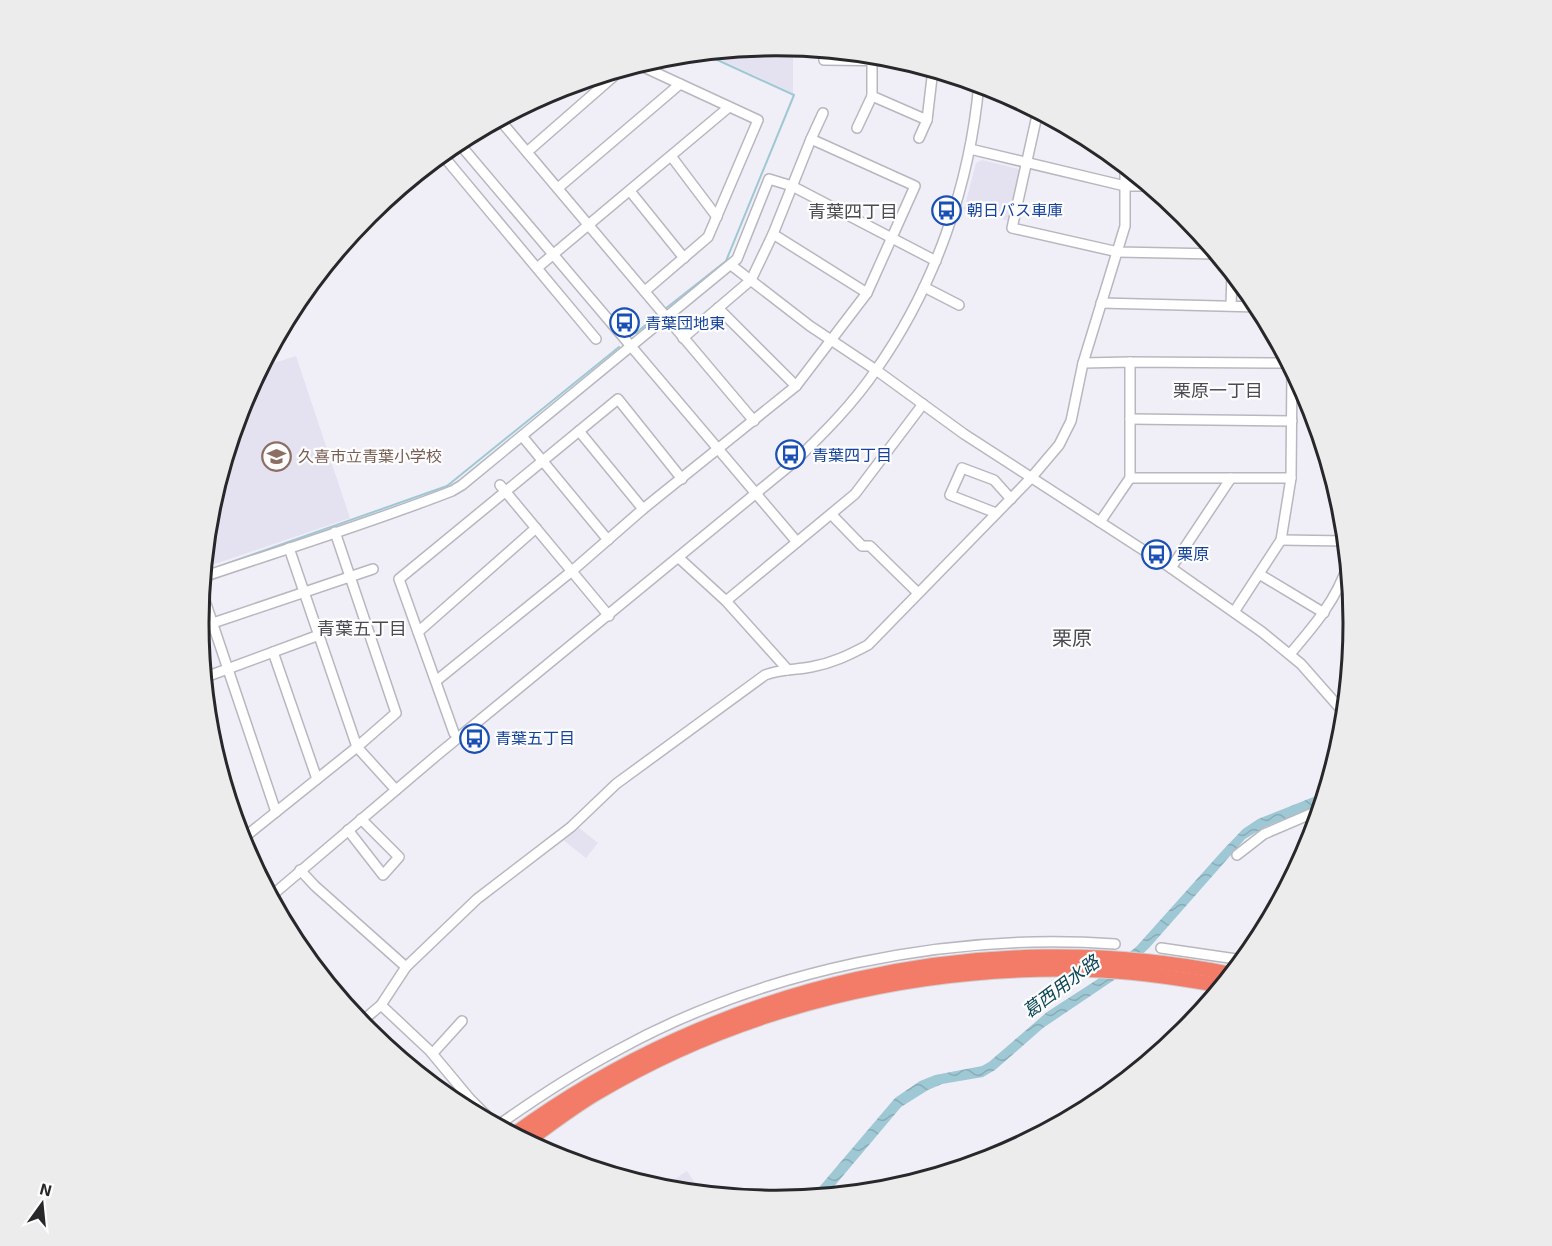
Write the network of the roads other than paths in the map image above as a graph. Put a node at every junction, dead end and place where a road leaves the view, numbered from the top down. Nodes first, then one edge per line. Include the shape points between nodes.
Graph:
1 (824, 58) edge
2 (854, 61) edge
3 (872, 64) edge
4 (650, 70) edge
5 (932, 78) edge
6 (607, 82) edge
7 (680, 84) junction
8 (978, 93) edge
9 (872, 96) junction
10 (729, 106) junction
11 (823, 113) dead end
12 (1036, 119) edge
13 (927, 120) junction
14 (505, 125) edge
15 (857, 128) dead end
16 (919, 138) dead end
17 (811, 139) junction
18 (464, 149) edge
19 (970, 149) junction
20 (527, 152) junction
21 (670, 156) junction
22 (445, 163) edge
23 (1027, 163) junction
24 (1125, 176) edge
25 (792, 186) junction
26 (1125, 186) junction
27 (1137, 186) edge
28 (558, 188) junction
29 (630, 191) junction
30 (717, 217) junction
31 (589, 224) junction
32 (773, 234) junction
33 (891, 239) junction
34 (1118, 252) junction
35 (553, 254) junction
36 (1207, 254) edge
37 (684, 258) junction
38 (936, 261) junction
39 (731, 265) junction
40 (537, 268) junction
41 (751, 280) junction
42 (1232, 286) edge
43 (924, 287) junction
44 (645, 291) junction
45 (867, 293) junction
46 (1101, 303) junction
47 (959, 304) dead end
48 (1231, 306) junction
49 (1247, 307) edge
50 (718, 308) junction
51 (666, 317) junction
52 (683, 338) junction
53 (596, 339) dead end
54 (832, 340) junction
55 (631, 346) junction
56 (1130, 362) junction
57 (1083, 363) junction
58 (1280, 363) edge
59 (876, 370) junction
60 (796, 386) junction
61 (1292, 388) edge
62 (923, 404) junction
63 (1130, 419) junction
64 (754, 421) junction
65 (1292, 421) junction
66 (579, 431) junction
67 (522, 436) junction
68 (718, 450) junction
69 (542, 462) junction
70 (1030, 478) junction
71 (1130, 478) junction
72 (1232, 478) junction
73 (1291, 478) junction
74 (682, 479) junction
75 (503, 488) junction
76 (756, 493) junction
77 (1011, 499) junction
78 (643, 509) junction
79 (996, 513) junction
80 (831, 514) junction
81 (1100, 522) junction
82 (536, 528) junction
83 (335, 532) junction
84 (608, 540) junction
85 (1281, 540) junction
86 (1338, 541) edge
87 (797, 542) junction
88 (289, 548) junction
89 (679, 558) junction
90 (373, 568) dead end
91 (1171, 568) junction
92 (572, 571) junction
93 (211, 574) edge
94 (1259, 574) junction
95 (350, 576) junction
96 (1342, 581) edge
97 (304, 592) junction
98 (918, 593) junction
99 (726, 601) junction
100 (1234, 612) junction
101 (209, 613) edge
102 (1324, 613) junction
103 (609, 616) junction
104 (213, 624) junction
105 (418, 632) junction
106 (319, 635) junction
107 (273, 652) junction
108 (1290, 654) junction
109 (228, 669) junction
110 (788, 669) junction
111 (211, 675) edge
112 (436, 681) junction
113 (1338, 705) edge
114 (454, 733) dead end
115 (357, 747) junction
116 (317, 779) junction
117 (396, 790) junction
118 (276, 812) junction
119 (1309, 815) edge
120 (361, 819) junction
121 (348, 830) junction
122 (249, 833) edge
123 (1237, 855) dead end
124 (300, 870) junction
125 (276, 891) edge
126 (1115, 944) dead end
127 (1161, 948) dead end
128 (1233, 959) edge
129 (406, 967) junction
130 (1222, 973) edge
131 (1213, 985) edge
132 (381, 1005) junction
133 (368, 1016) edge
134 (462, 1021) dead end
135 (433, 1053) junction
136 (471, 1101) edge
137 (504, 1121) edge
138 (521, 1130) edge
139 (534, 1136) edge

1 - 2 street
3 - 9 street
4 - 7 street
5 - 13 street
6 - 20 street
7 - 10 street
7 - 28 street
8 - 19 street
9 - 13 street
9 - 15 street
10 - 21 street
10 - 30 street via 758,120
11 - 17 street
12 - 23 street
13 - 16 street
14 - 20 street
17 - 25 street
17 - 33 street via 915,186
18 - 35 street
19 - 23 street
19 - 38 street
20 - 28 street
21 - 29 street
21 - 30 street
22 - 40 street
23 - 26 street
23 - 34 street via 1012,228
24 - 26 street
25 - 32 street
25 - 33 street
25 - 39 street via 769,179 737,259
26 - 27 street
26 - 34 street via 1125,226
28 - 31 street
29 - 31 street
29 - 37 street
30 - 37 street via 708,237
31 - 35 street
31 - 44 street
32 - 41 street
32 - 45 street
33 - 38 street
33 - 45 street
34 - 36 street
34 - 46 street
35 - 40 street
35 - 55 street
37 - 44 street
38 - 43 street
39 - 41 street
39 - 51 street
40 - 53 street
41 - 50 street
41 - 54 street
42 - 48 street
43 - 47 street
43 - 59 street
44 - 51 street
45 - 54 street
46 - 48 street
46 - 57 street
48 - 49 street
50 - 52 street
50 - 60 street
51 - 52 street
51 - 55 street
52 - 64 street
54 - 59 street
54 - 60 street
55 - 67 street
55 - 68 street
56 - 57 street
56 - 58 street
56 - 63 street
57 - 70 street via 1071,421 1059,445
59 - 62 street
59 - 76 street via 825,432
60 - 64 street
61 - 65 street
62 - 70 street
62 - 80 street via 855,494
63 - 65 street
63 - 71 street
64 - 68 street
65 - 73 street
66 - 69 street
66 - 74 street via 618,399
66 - 78 street
67 - 69 street
67 - 83 street via 452,491
68 - 74 street
68 - 76 street
69 - 75 street
69 - 84 street
70 - 77 street
70 - 81 street
71 - 72 street
71 - 81 street
72 - 73 street
72 - 91 street
73 - 85 street
74 - 78 street
75 - 82 street
75 - 105 street via 399,579
76 - 87 street
76 - 89 street
77 - 79 street
77 - 79 street via 994,480 962,468 950,495
78 - 84 street
79 - 98 street
80 - 87 street
80 - 98 street
81 - 91 street
82 - 92 street
82 - 105 street
83 - 88 street
83 - 95 street
84 - 92 street
85 - 86 street
85 - 94 street
87 - 99 street
88 - 93 street
88 - 97 street
89 - 99 street
89 - 103 street
90 - 95 street
91 - 100 street
92 - 103 street
92 - 112 street
94 - 100 street
94 - 102 street
95 - 97 street
95 - 115 street via 396,713
96 - 102 street
97 - 104 street
97 - 106 street
98 - 110 street via 868,645 837,661
99 - 110 street
100 - 108 street
101 - 104 street
102 - 108 street
103 - 117 street
104 - 109 street
105 - 112 street
106 - 107 street
106 - 115 street
107 - 109 street
107 - 116 street
108 - 113 street
109 - 111 street
109 - 118 street
110 - 129 street via 758,680 616,784 571,827 477,899
112 - 114 street
115 - 116 street
115 - 117 street
116 - 118 street
117 - 120 street
118 - 122 street
119 - 123 street via 1264,834
120 - 121 street
120 - 121 street via 399,857 383,874
121 - 124 street
124 - 125 street
124 - 129 street
126 - 137 street via 1034,942 925,950 779,984 715,1006 617,1050
127 - 128 street
129 - 132 street
130 - 138 highway via 1080,957 943,963 884,973 770,1002 695,1030 629,1061
131 - 139 highway via 1146,974 1028,970 925,980 822,1000 683,1049 596,1093
132 - 133 street
132 - 135 street
134 - 135 street
135 - 136 street

